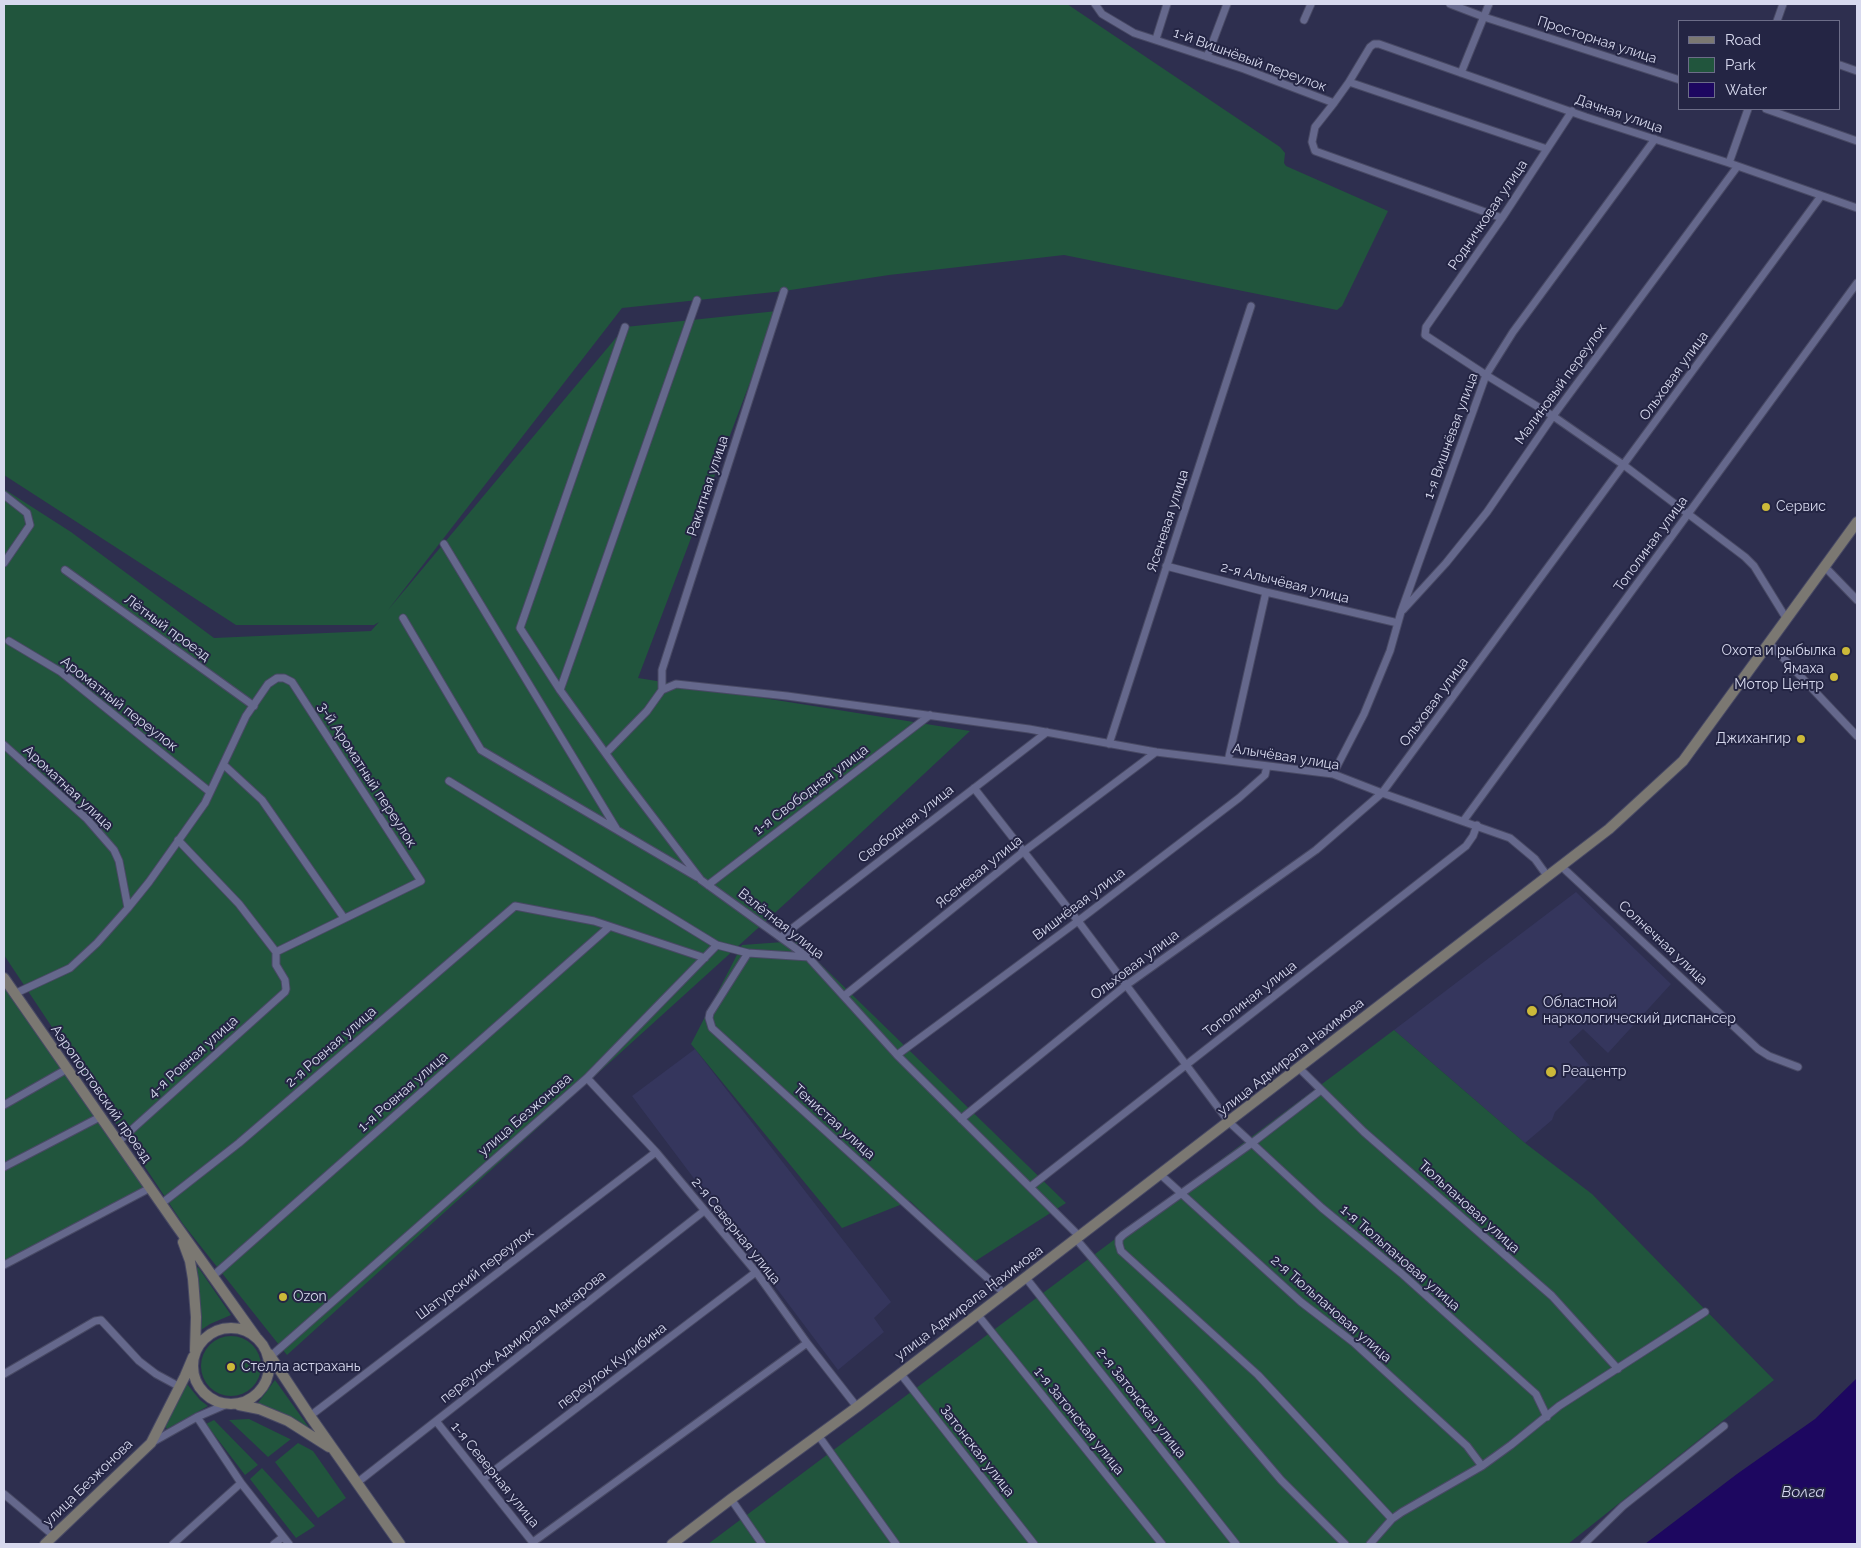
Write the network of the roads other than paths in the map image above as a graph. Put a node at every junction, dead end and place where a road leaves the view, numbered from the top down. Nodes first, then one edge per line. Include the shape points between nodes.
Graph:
1 (1095, 4) edge
2 (1167, 4) edge
3 (1227, 4) edge
4 (1311, 4) edge
5 (1450, 4) edge
6 (1489, 4) edge
7 (1783, 4) edge
8 (1484, 17) junction
9 (1304, 20) dead end
10 (1777, 20) edge
11 (1156, 39) junction
12 (1206, 57) junction
13 (1841, 65) edge
14 (1857, 71) edge
15 (1460, 74) junction
16 (1678, 79) edge
17 (1349, 82) junction
18 (1334, 103) junction
19 (1748, 110) edge
20 (1769, 110) edge
21 (1572, 111) junction
22 (1655, 139) junction
23 (1857, 141) edge
24 (1547, 148) junction
25 (1729, 163) junction
26 (1737, 167) junction
27 (1821, 196) junction
28 (1857, 208) edge
29 (1502, 218) junction
30 (1857, 283) edge
31 (784, 291) dead end
32 (696, 300) dead end
33 (1250, 306) dead end
34 (625, 327) dead end
35 (1486, 376) junction
36 (1553, 416) junction
37 (1625, 466) junction
38 (4, 495) edge
39 (1688, 515) junction
40 (1857, 522) edge
41 (444, 544) dead end
42 (4, 563) edge
43 (1166, 566) junction
44 (1824, 566) junction
45 (65, 570) dead end
46 (1266, 592) junction
47 (1857, 600) edge
48 (1401, 612) junction
49 (403, 618) dead end
50 (1786, 618) junction
51 (1398, 623) junction
52 (10, 641) dead end
53 (1769, 643) junction
54 (560, 690) junction
55 (662, 691) junction
56 (254, 706) junction
57 (930, 715) junction
58 (1047, 732) junction
59 (1857, 736) edge
60 (1109, 744) junction
61 (4, 745) edge
62 (1156, 752) junction
63 (606, 753) junction
64 (1228, 761) junction
65 (224, 765) junction
66 (1267, 766) junction
67 (1333, 774) junction
68 (449, 781) dead end
69 (974, 788) junction
70 (210, 792) junction
71 (1382, 793) junction
72 (1464, 820) junction
73 (1477, 825) junction
74 (618, 831) junction
75 (178, 840) junction
76 (1024, 852) junction
77 (1561, 866) junction
78 (1548, 876) junction
79 (701, 880) junction
80 (708, 885) junction
81 (128, 908) junction
82 (344, 918) junction
83 (1078, 921) junction
84 (609, 926) junction
85 (781, 937) junction
86 (717, 945) junction
87 (276, 952) junction
88 (748, 953) junction
89 (705, 958) junction
90 (809, 958) junction
91 (4, 978) edge
92 (1125, 986) junction
93 (14, 994) junction
94 (844, 996) junction
95 (897, 1055) junction
96 (1186, 1065) junction
97 (1299, 1068) junction
98 (1798, 1068) dead end
99 (67, 1069) junction
100 (587, 1078) junction
101 (1321, 1090) junction
102 (4, 1105) edge
103 (100, 1117) junction
104 (960, 1119) junction
105 (1229, 1122) junction
106 (118, 1142) junction
107 (1252, 1143) junction
108 (656, 1152) junction
109 (4, 1167) edge
110 (1161, 1175) junction
111 (1030, 1187) junction
112 (150, 1188) junction
113 (1181, 1193) junction
114 (161, 1204) junction
115 (704, 1211) junction
116 (176, 1225) junction
117 (1078, 1238) junction
118 (4, 1265) edge
119 (756, 1272) junction
120 (213, 1276) junction
121 (1026, 1278) junction
122 (1005, 1294) junction
123 (1705, 1312) dead end
124 (977, 1314) junction
125 (256, 1337) junction
126 (807, 1343) junction
127 (268, 1353) junction
128 (194, 1355) junction
129 (1618, 1369) junction
130 (900, 1373) junction
131 (4, 1374) edge
132 (180, 1387) junction
133 (230, 1404) junction
134 (858, 1407) junction
135 (197, 1416) junction
136 (310, 1416) junction
137 (1547, 1417) junction
138 (436, 1421) junction
139 (1724, 1426) dead end
140 (818, 1434) junction
141 (151, 1443) junction
142 (338, 1454) junction
143 (1482, 1466) junction
144 (483, 1479) junction
145 (358, 1482) junction
146 (241, 1483) junction
147 (4, 1494) edge
148 (731, 1499) junction
149 (1392, 1519) junction
150 (54, 1536) junction
151 (284, 1536) junction
152 (533, 1543) edge
153 (45, 1544) edge
154 (173, 1544) edge
155 (274, 1544) edge
156 (289, 1544) edge
157 (400, 1544) edge
158 (672, 1544) edge
159 (762, 1544) edge
160 (896, 1544) edge
161 (1034, 1544) edge
162 (1162, 1544) edge
163 (1236, 1544) edge
164 (1345, 1544) edge
165 (1370, 1544) edge
166 (1584, 1544) edge

1 - 11 street, 1-й Вишнёвый переулок via 1102,14 1118,24
2 - 11 street
3 - 12 street
4 - 9 street
5 - 8 street, Просторная улица
6 - 8 street
7 - 10 street
8 - 15 street
8 - 16 street, Просторная улица
11 - 12 street, 1-й Вишнёвый переулок
12 - 18 street, 1-й Вишнёвый переулок
13 - 14 street
15 - 17 street, Дачная улица via 1374,44
15 - 21 street, Дачная улица
17 - 18 street
17 - 24 street
18 - 29 street, 1-й Вишнёвый переулок via 1316,126 1312,142 1315,151
19 - 25 street
20 - 23 street
21 - 22 street, Дачная улица
21 - 24 street, Родничковая улица
22 - 25 street, Дачная улица
22 - 35 street, 1-я Вишнёвая улица via 1513,332
24 - 29 street, Родничковая улица
25 - 26 street, Дачная улица
26 - 27 street, Дачная улица
26 - 36 street, Малиновый переулок
27 - 28 street, Дачная улица
27 - 37 street, Ольховая улица
29 - 35 street, Родничковая улица via 1424,332
30 - 39 street, Тополиная улица
31 - 55 street, Ракитная улица via 662,670
32 - 54 street
33 - 43 street, Ясеневая улица
34 - 54 street, Взлётная улица via 520,628
35 - 36 street
35 - 48 street, 1-я Вишнёвая улица
36 - 37 street
36 - 48 street, Малиновый переулок via 1487,512
37 - 39 street
37 - 71 street, Ольховая улица
38 - 42 street via 27,513 30,524
39 - 50 street via 1754,566
39 - 72 street, Тополиная улица
40 - 44 main road, улица Адмирала Нахимова
41 - 74 street
43 - 46 street, 2-я Алычёвая улица
43 - 60 street, Ясеневая улица
44 - 47 street
44 - 50 main road, улица Адмирала Нахимова
45 - 56 street, Лётный проезд
46 - 51 street, 2-я Алычёвая улица
46 - 64 street
48 - 51 street, 1-я Вишнёвая улица
49 - 74 street via 480,750
50 - 53 main road, улица Адмирала Нахимова
51 - 67 street, 1-я Вишнёвая улица via 1364,714
52 - 70 street, Ароматный переулок via 61,672
53 - 59 street
53 - 77 main road, улица Адмирала Нахимова via 1683,761 1609,830
54 - 63 street, Взлётная улица
55 - 57 street, Алычёвая улица via 680,684
55 - 63 street
56 - 65 street via 246,716
56 - 82 street, 3-й Ароматный переулок via 272,680 284,678 292,682 421,881
57 - 58 street, Алычёвая улица
57 - 80 street, 1-я Свободная улица
58 - 60 street, Алычёвая улица
58 - 69 street, Свободная улица
60 - 62 street, Алычёвая улица
61 - 81 street, Ароматная улица via 88,819 114,850
62 - 64 street, Алычёвая улица
62 - 76 street, Ясеневая улица
63 - 79 street, Взлётная улица
64 - 66 street, Алычёвая улица
65 - 70 street
65 - 82 street via 262,800
66 - 67 street, Алычёвая улица
66 - 83 street, Вишнёвая улица via 1265,775 1239,798
67 - 71 street, Алычёвая улица
68 - 86 street
69 - 76 street, 1-я Тюльпановая улица
69 - 85 street, Свободная улица
70 - 75 street
71 - 72 street, Алычёвая улица
71 - 92 street, Ольховая улица via 1316,850
72 - 73 street, Алычёвая улица
73 - 78 street, Алычёвая улица via 1510,838 1535,859
73 - 96 street, Тополиная улица via 1466,846
74 - 79 street
75 - 81 street
75 - 87 street via 239,904
76 - 83 street, 1-я Тюльпановая улица
76 - 94 street, Ясеневая улица
77 - 78 main road, улица Адмирала Нахимова
77 - 98 street, Солнечная улица via 1758,1049
78 - 97 main road, улица Адмирала Нахимова
79 - 80 street, Взлётная улица
80 - 85 street, Взлётная улица
81 - 93 street via 70,968
82 - 87 street
83 - 92 street, 1-я Тюльпановая улица
83 - 95 street, Вишнёвая улица
84 - 89 street
84 - 114 street, 2-я Ровная улица via 515,906 239,1143
84 - 120 street, 1-я Ровная улица
85 - 90 street, Взлётная улица
86 - 88 street
86 - 89 street, улица Безжонова
87 - 106 street, 4-я Ровная улица via 276,965 286,983 285,992
88 - 90 street
88 - 122 street, Тенистая улица via 710,1013 712,1028
89 - 100 street, улица Безжонова
90 - 94 street, Взлётная улица
91 - 93 main road, Аэропортовский проезд
92 - 96 street, 1-я Тюльпановая улица
92 - 104 street, Ольховая улица
93 - 99 main road, Аэропортовский проезд
94 - 95 street, Взлётная улица
95 - 104 street, Взлётная улица
96 - 105 street, 1-я Тюльпановая улица
96 - 111 street, Тополиная улица
97 - 101 street, Тюльпановая улица
97 - 105 main road, улица Адмирала Нахимова
99 - 102 street
99 - 103 main road, Аэропортовский проезд
100 - 108 street, 2-я Северная улица
100 - 127 street, улица Безжонова
101 - 107 street
101 - 129 street, Тюльпановая улица via 1364,1132 1552,1296
103 - 106 main road, Аэропортовский проезд
103 - 109 street
104 - 111 street, Взлётная улица
105 - 107 street, 1-я Тюльпановая улица
105 - 110 main road, улица Адмирала Нахимова
106 - 112 main road, Аэропортовский проезд
107 - 113 street
107 - 137 street, 1-я Тюльпановая улица via 1536,1394
108 - 115 street, 2-я Северная улица
108 - 136 street, Шатурский переулок
110 - 113 street, 2-я Тюльпановая улица
110 - 117 main road, улица Адмирала Нахимова
111 - 117 street, Взлётная улица
112 - 114 main road, Аэропортовский проезд
112 - 118 street
113 - 143 street, 2-я Тюльпановая улица via 1460,1439
113 - 149 street via 1123,1235 1119,1239 1121,1251 1258,1375
114 - 116 main road, Аэропортовский проезд
115 - 119 street, 2-я Северная улица
115 - 138 street, переулок Адмирала Макарова
116 - 120 main road
116 - 128 main road via 194,1279
117 - 121 main road, улица Адмирала Нахимова
117 - 164 street, Взлётная улица via 1281,1480
119 - 126 street, 2-я Северная улица
119 - 144 street, переулок Кулибина
120 - 125 main road
121 - 122 main road, улица Адмирала Нахимова
121 - 163 street, 2-я Затонская улица
122 - 124 main road, улица Адмирала Нахимова
123 - 129 street
124 - 130 main road, улица Адмирала Нахимова
124 - 162 street, 1-я Затонская улица
125 - 127 main road
125 - 128 main road via 243,1329 228,1327 214,1331 202,1340
126 - 134 street, 2-я Северная улица
126 - 152 street
127 - 133 main road via 267,1378 260,1392 248,1401
127 - 136 main road
128 - 132 main road, улица Безжонова
128 - 133 main road via 192,1368 196,1383 205,1395
129 - 137 street
130 - 134 main road, улица Адмирала Нахимова
130 - 161 street, Затонская улица
131 - 132 street via 101,1320 139,1361
132 - 141 main road, улица Безжонова
133 - 135 street
133 - 142 main road via 259,1409 288,1421
134 - 140 main road, улица Адмирала Нахимова
135 - 141 street
135 - 146 street
136 - 142 main road
137 - 143 street
138 - 144 street, 1-я Северная улица
138 - 145 street, переулок Адмирала Макарова
139 - 166 street via 1623,1506
140 - 148 main road, улица Адмирала Нахимова
140 - 160 street
141 - 150 main road, улица Безжонова
142 - 145 main road
143 - 149 street
144 - 152 street, 1-я Северная улица
145 - 157 main road
146 - 151 street
146 - 154 street
147 - 150 street
148 - 158 main road, улица Адмирала Нахимова
148 - 159 street
149 - 165 street
150 - 153 main road, улица Безжонова
151 - 155 street
151 - 156 street

